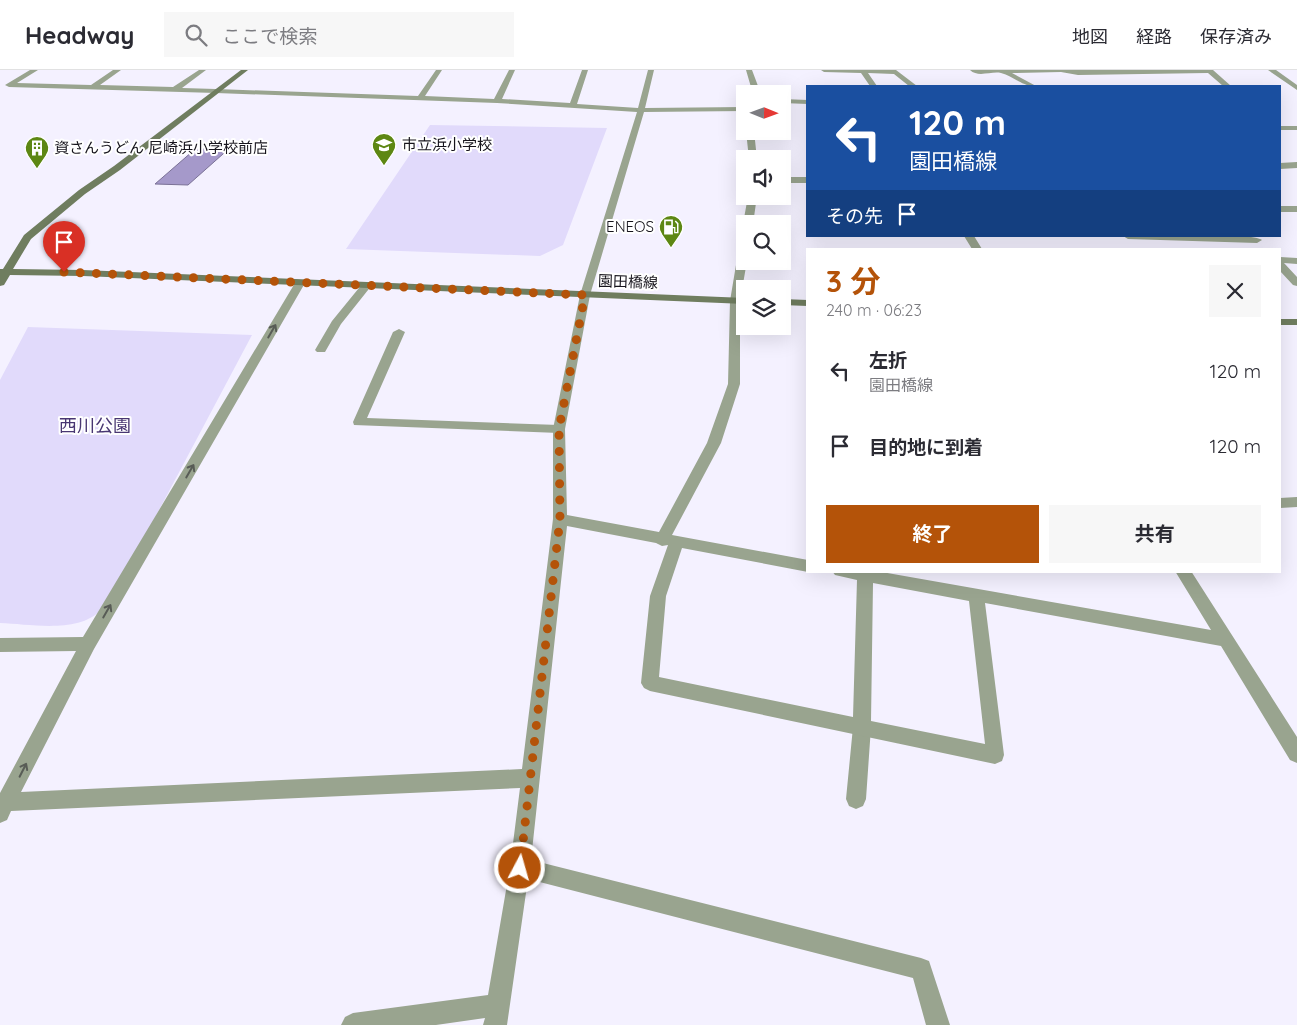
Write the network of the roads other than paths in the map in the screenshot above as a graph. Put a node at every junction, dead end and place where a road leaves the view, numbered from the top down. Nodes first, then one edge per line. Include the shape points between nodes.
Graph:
1 (35, 70) edge
2 (118, 70) edge
3 (203, 70) edge
4 (245, 70) edge
5 (439, 70) edge
6 (512, 70) edge
7 (585, 70) edge
8 (651, 70) edge
9 (749, 70) edge
10 (824, 70) edge
11 (863, 70) edge
12 (973, 70) edge
13 (1271, 70) edge
14 (1209, 71) edge
15 (1003, 72) junction
16 (0, 85) edge
17 (9, 85) junction
18 (754, 85) edge
19 (872, 85) edge
20 (913, 85) edge
21 (1030, 85) edge
22 (1226, 85) edge
23 (93, 87) junction
24 (1297, 88) edge
25 (176, 89) junction
26 (216, 91) junction
27 (420, 98) junction
28 (497, 101) junction
29 (791, 101) edge
30 (806, 102) edge
31 (573, 106) junction
32 (641, 110) junction
33 (736, 110) edge
34 (1281, 122) edge
35 (1281, 128) edge
36 (1294, 128) edge
37 (1297, 165) edge
38 (1281, 166) edge
39 (791, 180) edge
40 (806, 180) edge
41 (1281, 209) edge
42 (1297, 209) edge
43 (970, 237) edge
44 (1192, 237) edge
45 (1255, 238) edge
46 (976, 248) edge
47 (1264, 248) edge
48 (1281, 260) edge
49 (1297, 261) edge
50 (1281, 266) edge
51 (3, 272) edge
52 (0, 283) edge
53 (300, 283) junction
54 (1297, 283) edge
55 (367, 286) junction
56 (585, 295) junction
57 (736, 301) edge
58 (791, 302) edge
59 (806, 303) edge
60 (1281, 322) edge
61 (1297, 322) edge
62 (399, 332) dead end
63 (738, 335) edge
64 (321, 350) dead end
65 (559, 429) junction
66 (1297, 502) edge
67 (1281, 503) edge
68 (560, 519) junction
69 (669, 541) junction
70 (806, 566) edge
71 (850, 573) edge
72 (1183, 573) edge
73 (865, 576) junction
74 (976, 595) junction
75 (1225, 640) junction
76 (88, 644) junction
77 (0, 645) edge
78 (862, 727) junction
79 (1297, 754) edge
80 (531, 778) junction
81 (856, 799) dead end
82 (3, 808) edge
83 (520, 868) junction
84 (497, 1015) edge
85 (353, 1025) edge
86 (938, 1025) edge

1 - 17 street
2 - 23 street
3 - 25 street
4 - 26 street
5 - 27 street
6 - 28 street
7 - 31 street
8 - 32 street
9 - 18 street
10 - 11 street
11 - 19 street
11 - 20 street via 896,72
12 - 15 street
13 - 24 street
14 - 15 street
14 - 22 street
15 - 21 street
16 - 17 street
17 - 23 street
23 - 25 street
25 - 26 street
26 - 27 street
26 - 51 street via 27,237
27 - 28 street
28 - 31 street
29 - 30 street
31 - 32 street
32 - 33 street
32 - 56 street
34 - 36 street
35 - 36 street
37 - 38 street
39 - 40 street
41 - 42 street
43 - 46 street
44 - 45 street
45 - 47 street
48 - 49 street
50 - 54 street
51 - 52 street
51 - 53 street, 園田橋線
53 - 55 street, 園田橋線
76 -> 53 street
55 - 56 street, 園田橋線
55 - 64 street via 336,323
56 - 57 street, 園田橋線
56 - 65 street
58 - 59 street
60 - 61 street
62 - 65 street via 359,422
63 - 69 street via 734,384 714,443
65 - 68 street
66 - 67 street
68 - 69 street
68 - 80 street
69 - 70 street
69 - 78 street via 658,596 650,682
71 - 73 street
72 - 75 street
73 - 74 street
73 - 78 street
74 - 75 street
74 - 78 street via 995,755
75 - 79 street
76 - 77 street
82 -> 76 street
78 - 81 street
80 - 82 street
80 - 83 street
83 - 84 street
83 - 86 street via 921,968
84 - 85 street

